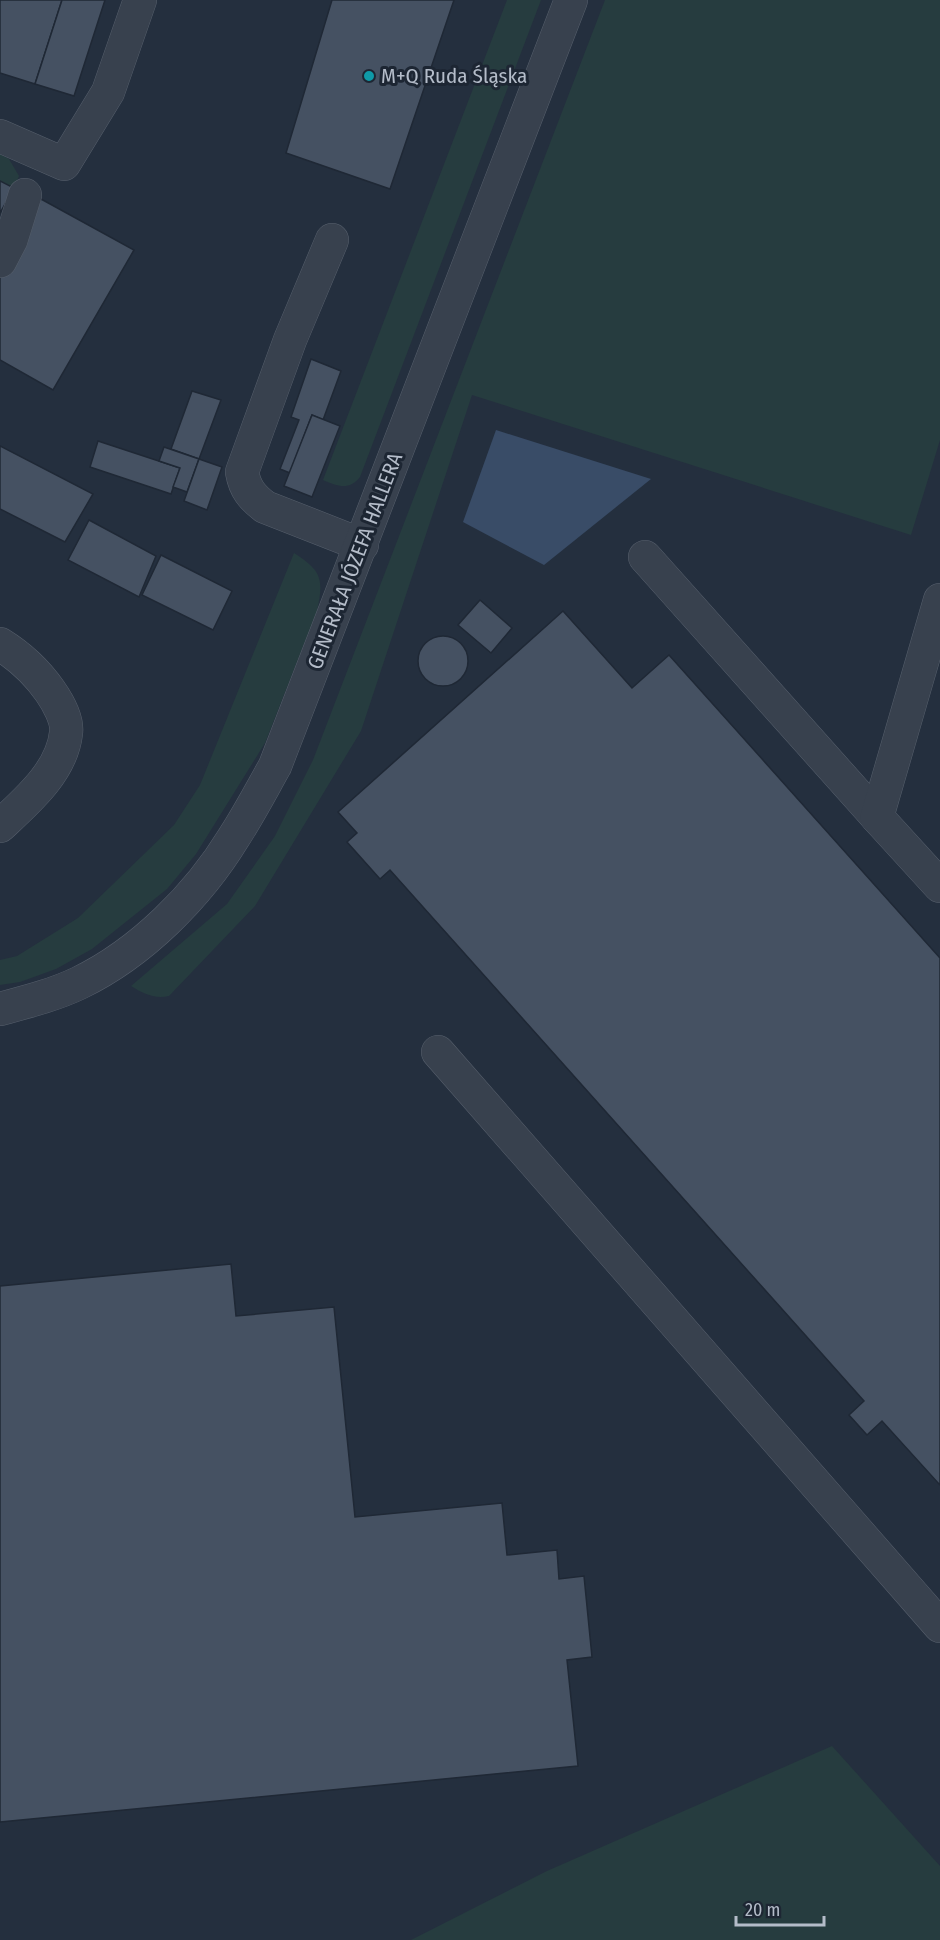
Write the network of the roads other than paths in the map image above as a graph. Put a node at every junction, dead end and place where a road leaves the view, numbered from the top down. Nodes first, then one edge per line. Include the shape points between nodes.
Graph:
1 (140, 0) edge
2 (571, 0) edge
3 (0, 136) edge
4 (25, 195) dead end
5 (332, 240) dead end
6 (0, 261) edge
7 (362, 544) junction
8 (645, 556) dead end
9 (940, 600) edge
10 (0, 644) edge
11 (878, 817) junction
12 (0, 826) edge
13 (940, 886) edge
14 (0, 1009) edge
15 (438, 1052) dead end
16 (940, 1626) edge

1 - 3 street via 108,92 64,164
2 - 7 street, GENERAŁA JÓZEFA HALLERA
4 - 6 street
5 - 7 street via 242,472 244,485 265,507
7 - 14 street, GENERAŁA JÓZEFA HALLERA via 275,766 233,839 196,889 164,922 114,962 79,983
8 - 11 street
9 - 11 street
10 - 12 street via 34,668 58,703 67,732 56,764 26,802
11 - 13 street
15 - 16 street

